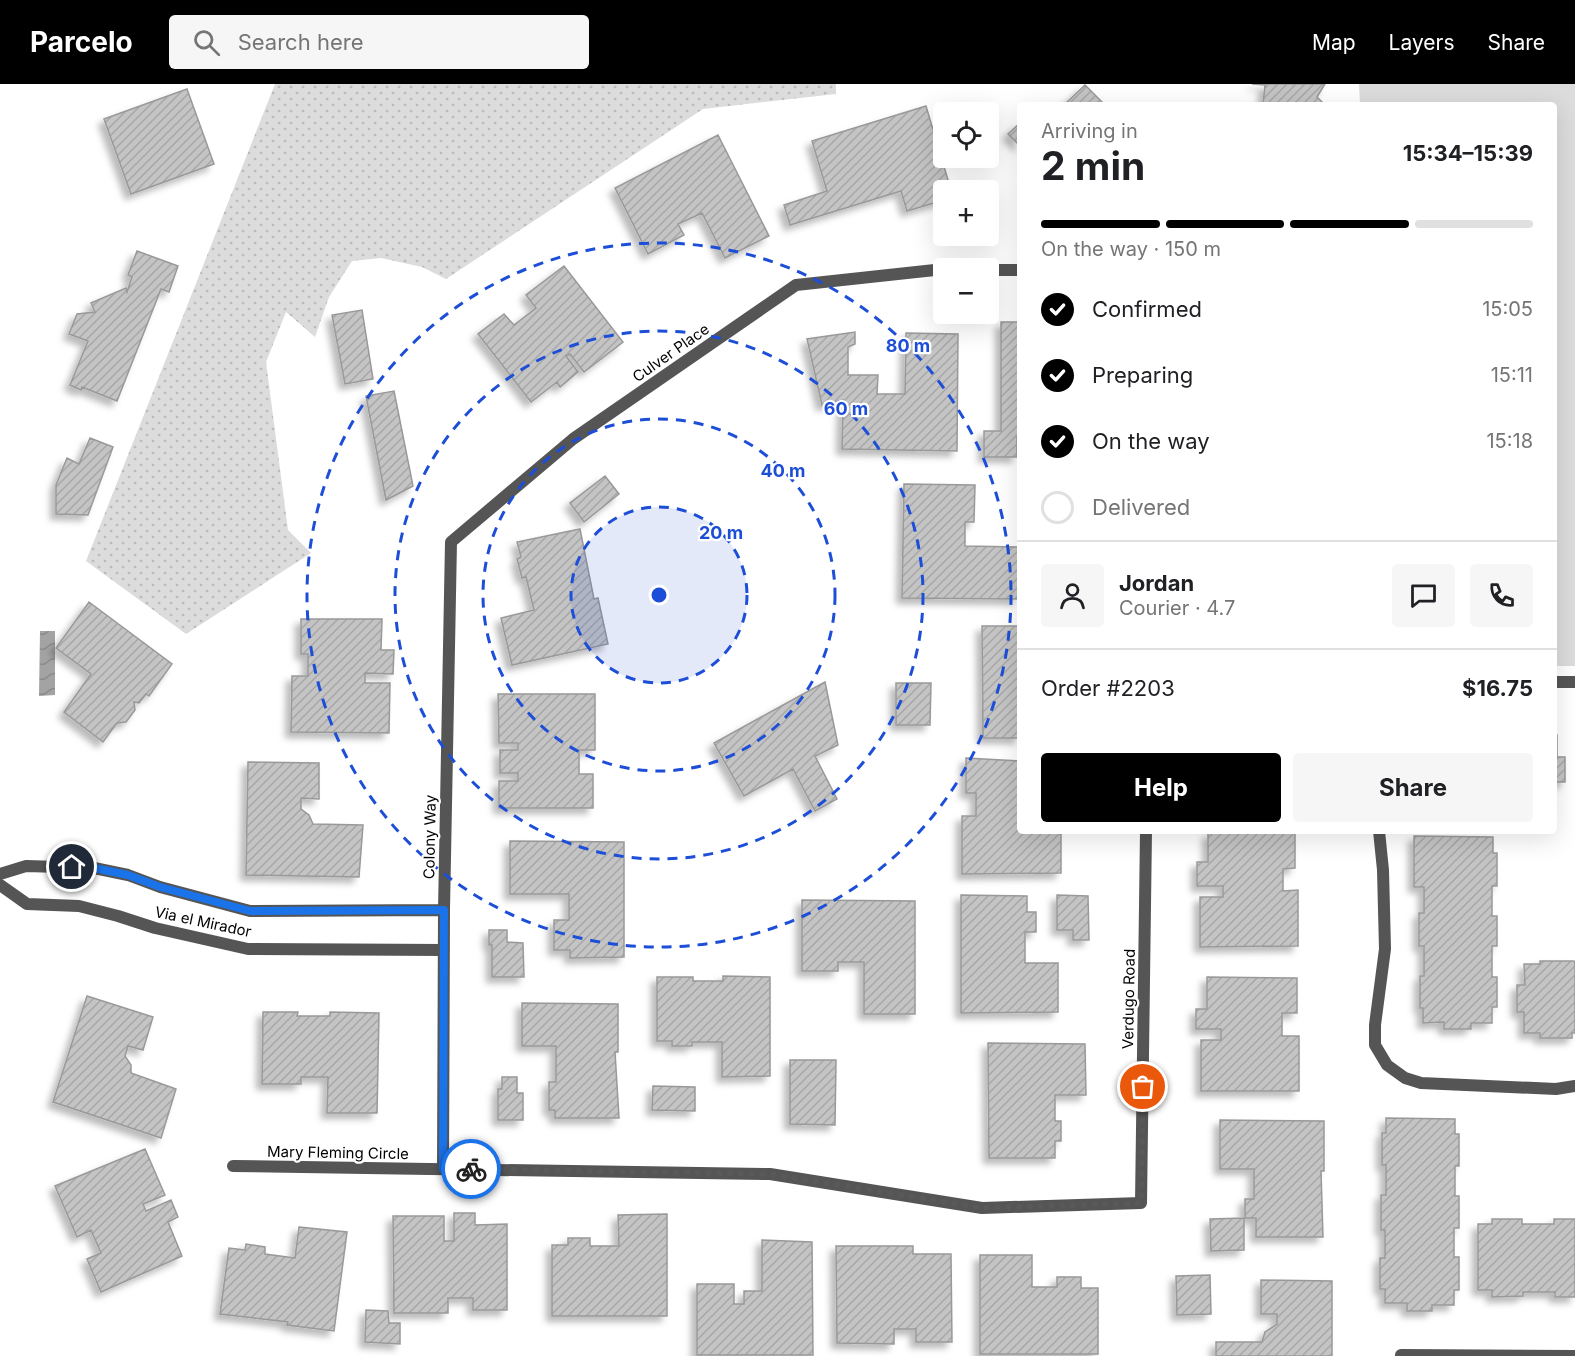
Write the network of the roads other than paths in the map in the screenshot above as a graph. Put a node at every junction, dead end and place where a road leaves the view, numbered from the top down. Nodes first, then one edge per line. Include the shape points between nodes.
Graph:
1 (933, 270) edge
2 (999, 270) edge
3 (1017, 270) edge
4 (451, 542) joint
5 (1557, 682) edge
6 (1575, 682) edge
7 (1146, 834) edge
8 (1379, 834) edge
9 (0, 874) edge
10 (0, 885) edge
11 (444, 910) junction
12 (444, 950) junction
13 (1575, 1086) edge
14 (233, 1166) dead end
15 (443, 1169) junction
16 (1141, 1203) joint
17 (1401, 1355) edge
18 (1575, 1356) edge

1 - 4 street, Culver Place via 796,285 573,439
2 - 3 street
4 - 11 street, Colony Way
5 - 6 street
7 - 16 street, Verdugo Road
8 - 13 street via 1384,949 1375,1045 1388,1065 1405,1078 1421,1083 1556,1089
9 - 11 street, Via el Mirador via 26,866 94,868 250,911
10 - 12 street, Via el Mirador via 27,904 79,906 248,949
11 - 12 street, Colony Way
12 - 15 street, Colony Way
14 - 15 street, Mary Fleming Circle
15 - 16 street, Mary Fleming Circle via 770,1174 982,1208
17 - 18 street

